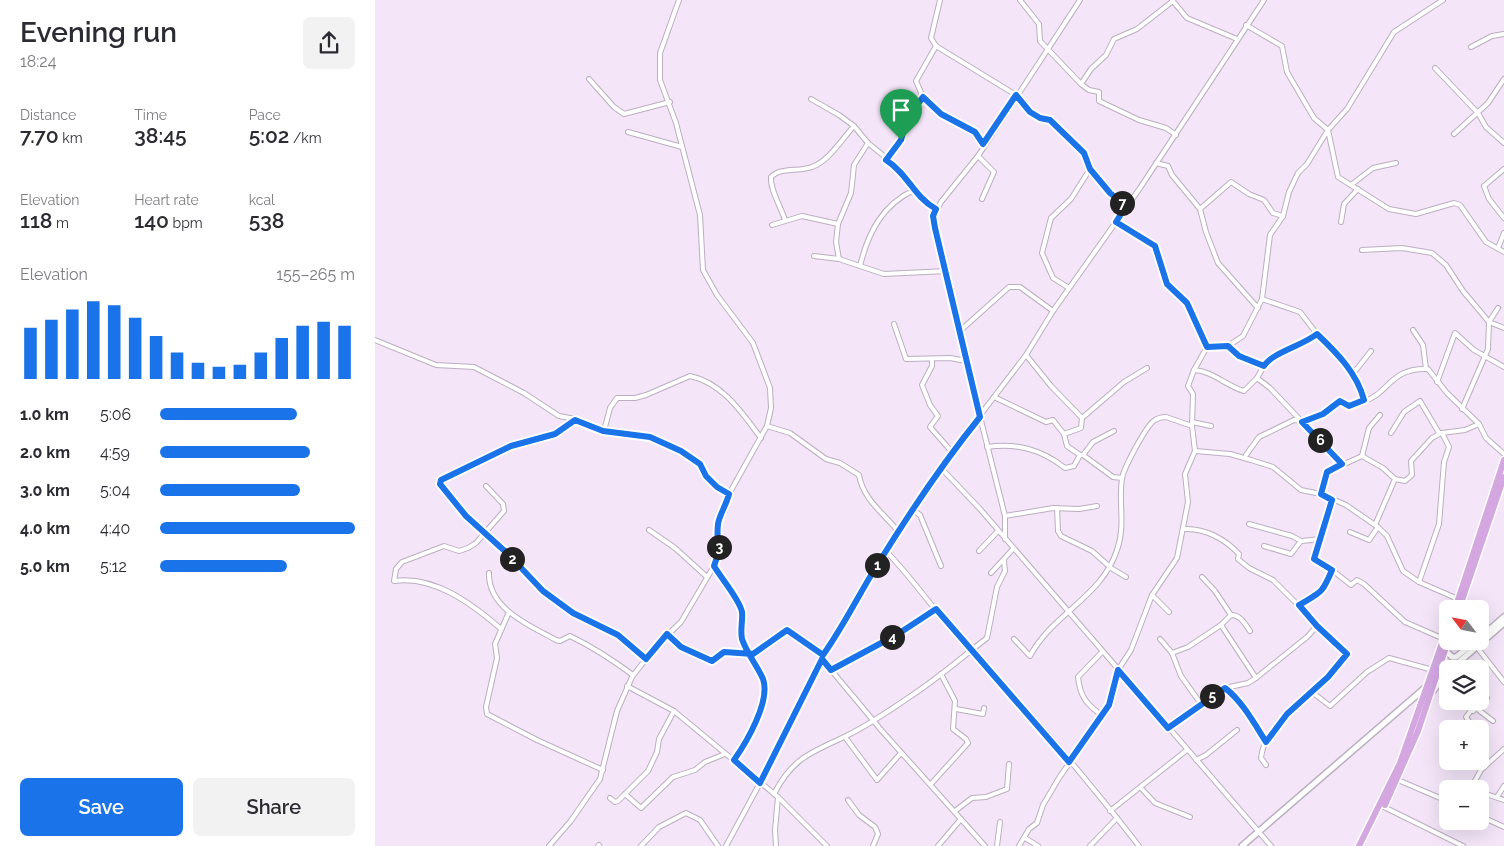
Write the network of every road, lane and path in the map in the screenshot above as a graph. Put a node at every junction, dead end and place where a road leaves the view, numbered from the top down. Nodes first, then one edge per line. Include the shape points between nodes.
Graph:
1 (679, 0) edge
2 (940, 0) edge
3 (1020, 0) edge
4 (1080, 0) edge
5 (1264, 0) edge
6 (1172, 1) edge
7 (1440, 1) edge
8 (1246, 25) junction
9 (1504, 34) edge
10 (1237, 39) junction
11 (936, 46) junction
12 (1049, 48) junction
13 (1471, 48) dead end
14 (1435, 68) dead end
15 (589, 79) dead end
16 (1504, 79) edge
17 (1081, 84) junction
18 (1016, 95) junction
19 (923, 97) junction
20 (811, 99) dead end
21 (670, 102) junction
22 (1478, 113) junction
23 (854, 126) junction
24 (1328, 130) junction
25 (628, 132) dead end
26 (1454, 134) dead end
27 (1176, 135) junction
28 (868, 143) junction
29 (1504, 143) edge
30 (983, 144) junction
31 (682, 147) junction
32 (977, 156) junction
33 (886, 160) junction
34 (1156, 163) junction
35 (1395, 163) dead end
36 (1090, 169) junction
37 (1504, 169) edge
38 (1351, 185) junction
39 (1358, 189) junction
40 (914, 190) junction
41 (982, 199) dead end
42 (1126, 206) junction
43 (936, 209) junction
44 (1200, 209) junction
45 (1283, 216) junction
46 (1504, 218) edge
47 (785, 220) junction
48 (1116, 222) junction
49 (1341, 222) dead end
50 (838, 224) junction
51 (772, 225) dead end
52 (1504, 233) edge
53 (1498, 248) junction
54 (1363, 250) dead end
55 (1504, 252) edge
56 (814, 256) dead end
57 (839, 259) junction
58 (860, 266) junction
59 (947, 271) junction
60 (1069, 288) junction
61 (1262, 299) junction
62 (1258, 308) junction
63 (1498, 308) dead end
64 (1053, 311) junction
65 (1489, 322) junction
66 (894, 324) dead end
67 (1504, 328) edge
68 (961, 330) junction
69 (1413, 330) dead end
70 (1317, 334) junction
71 (375, 340) edge
72 (1228, 346) junction
73 (1207, 347) junction
74 (1371, 351) dead end
75 (1026, 355) junction
76 (1485, 356) junction
77 (932, 360) junction
78 (965, 360) junction
79 (1264, 366) junction
80 (1504, 367) edge
81 (1147, 368) dead end
82 (1426, 368) junction
83 (1194, 370) junction
84 (1353, 375) junction
85 (1257, 378) junction
86 (1437, 382) junction
87 (994, 397) junction
88 (1364, 400) junction
89 (1462, 409) junction
90 (1379, 415) dead end
91 (980, 417) junction
92 (1081, 418) junction
93 (575, 420) junction
94 (1302, 422) junction
95 (1192, 424) junction
96 (1479, 424) junction
97 (767, 426) junction
98 (1211, 426) dead end
99 (603, 431) junction
100 (1114, 431) dead end
101 (1391, 433) dead end
102 (1441, 433) junction
103 (1064, 434) junction
104 (761, 438) junction
105 (987, 447) junction
106 (1195, 451) junction
107 (952, 452) junction
108 (1246, 454) dead end
109 (1504, 454) edge
110 (1082, 455) junction
111 (1362, 456) junction
112 (1504, 460) edge
113 (1342, 464) junction
114 (941, 468) junction
115 (1504, 477) edge
116 (1122, 478) junction
117 (1395, 479) junction
118 (486, 486) dead end
119 (729, 494) junction
120 (1321, 494) junction
121 (1332, 500) junction
122 (1097, 506) dead end
123 (1057, 508) junction
124 (913, 510) junction
125 (1005, 516) junction
126 (1249, 524) dead end
127 (1377, 526) junction
128 (1184, 529) junction
129 (649, 530) dead end
130 (898, 531) junction
131 (998, 532) junction
132 (1349, 532) dead end
133 (483, 533) junction
134 (1005, 539) junction
135 (1321, 539) junction
136 (1301, 541) junction
137 (1264, 546) dead end
138 (1013, 549) junction
139 (886, 551) junction
140 (979, 551) dead end
141 (1004, 561) junction
142 (714, 566) junction
143 (941, 566) dead end
144 (1110, 567) junction
145 (1332, 570) junction
146 (489, 573) dead end
147 (991, 573) dead end
148 (707, 577) junction
149 (1126, 577) dead end
150 (1202, 577) dead end
151 (1419, 582) junction
152 (1152, 595) junction
153 (1458, 598) joint
154 (1462, 600) edge
155 (1299, 605) junction
156 (936, 609) junction
157 (509, 612) junction
158 (1069, 612) junction
159 (1169, 612) dead end
160 (1231, 615) junction
161 (1504, 617) edge
162 (1504, 623) edge
163 (1221, 625) junction
164 (1317, 626) junction
165 (502, 628) junction
166 (1489, 630) edge
167 (1250, 631) dead end
168 (667, 634) junction
169 (1489, 634) edge
170 (1439, 637) edge
171 (1014, 639) dead end
172 (1160, 640) dead end
173 (970, 649) junction
174 (1442, 650) edge
175 (1445, 650) joint
176 (1469, 650) edge
177 (1480, 650) edge
178 (746, 652) junction
179 (1102, 652) junction
180 (1172, 653) junction
181 (823, 657) junction
182 (1460, 658) joint
183 (646, 659) junction
184 (831, 670) junction
185 (1118, 670) junction
186 (1434, 671) junction
187 (941, 674) junction
188 (633, 675) junction
189 (1256, 678) junction
190 (1504, 682) edge
191 (1439, 683) edge
192 (1429, 685) junction
193 (627, 686) junction
194 (1234, 686) junction
195 (1225, 688) junction
196 (1312, 692) junction
197 (1231, 693) junction
198 (1431, 693) junction
199 (1201, 704) junction
200 (984, 708) dead end
201 (956, 709) junction
202 (674, 711) junction
203 (1471, 712) joint
204 (1103, 716) junction
205 (872, 720) junction
206 (1468, 720) edge
207 (1493, 721) dead end
208 (1168, 728) junction
209 (1237, 730) dead end
210 (845, 737) junction
211 (1266, 742) junction
212 (1504, 748) edge
213 (1187, 750) junction
214 (901, 753) junction
215 (725, 754) junction
216 (734, 760) junction
217 (1196, 760) junction
218 (1069, 762) junction
219 (1009, 764) dead end
220 (1266, 765) dead end
221 (603, 770) junction
222 (1398, 780) junction
223 (1476, 780) edge
224 (760, 783) junction
225 (931, 784) junction
226 (1504, 786) edge
227 (1141, 788) junction
228 (625, 794) junction
229 (1489, 795) edge
230 (776, 796) junction
231 (1439, 797) edge
232 (1497, 797) junction
233 (610, 798) dead end
234 (848, 800) dead end
235 (1504, 800) edge
236 (1384, 807) junction
237 (1110, 810) junction
238 (955, 811) junction
239 (1190, 817) dead end
240 (1117, 818) junction
241 (961, 819) junction
242 (1489, 820) edge
243 (1000, 822) dead end
244 (1504, 827) edge
245 (1259, 832) junction
246 (1025, 838) junction
247 (549, 846) edge
248 (641, 846) edge
249 (718, 846) edge
250 (725, 846) edge
251 (776, 846) edge
252 (827, 846) edge
253 (873, 846) edge
254 (938, 846) edge
255 (985, 846) edge
256 (997, 846) edge
257 (1019, 846) edge
258 (1038, 846) edge
259 (1090, 846) edge
260 (1139, 846) edge
261 (1242, 846) edge
262 (1271, 846) edge
263 (1359, 846) edge
264 (1363, 846) edge
265 (1463, 846) edge

1 - 21 street via 658,64 660,80
2 - 11 street via 931,38
3 - 12 street via 1039,24 1040,41
4 - 12 street
5 - 8 street
6 - 10 street via 1187,18
6 - 17 street via 1137,29 1114,40 1106,55
7 - 24 street via 1394,32 1347,109
8 - 10 street
8 - 24 street via 1281,46 1287,72 1315,118
9 - 13 street via 1492,36
10 - 27 street
11 - 18 street
11 - 19 street via 916,81
12 - 17 street via 1058,62
12 - 18 street
14 - 22 street
15 - 21 street via 624,114
16 - 22 street via 1489,103
17 - 27 street via 1099,92 1099,101 1109,107 1166,128
18 - 30 street
18 - 36 street via 1030,112 1050,120 1084,153
19 - 30 street via 941,114 975,132
19 - 33 street via 907,119 901,140
20 - 23 street
21 - 31 street
22 - 26 street
22 - 29 street via 1486,127
23 - 28 street
23 - 47 street via 813,167 780,172 771,178 771,186
24 - 38 street via 1339,177
24 - 45 street via 1289,192
25 - 31 street
27 - 34 street
28 - 33 street
28 - 50 street via 854,165 851,193
30 - 32 street
31 - 97 street via 699,215 703,270 717,295 753,343 770,388 771,408
32 - 41 street via 994,172
32 - 43 street
33 - 40 street via 900,169
34 - 42 street
34 - 44 street via 1168,166
35 - 38 street via 1373,168
36 - 42 street
36 - 60 street via 1071,199 1051,218 1042,253 1053,278
37 - 46 street via 1484,186 1489,200
38 - 39 street
39 - 49 street via 1343,204
39 - 53 street via 1379,204 1416,214 1454,203 1460,205 1486,242
40 - 43 street via 925,203
40 - 58 street via 887,208 868,236
42 - 48 street
43 - 59 street via 933,216 935,228
44 - 45 street via 1231,182 1255,198 1264,200 1273,213
44 - 62 street via 1218,263
45 - 61 street via 1270,235
47 - 50 street via 809,216 817,221
47 - 51 street
48 - 60 street
48 - 73 street via 1155,246 1167,284 1187,303
50 - 57 street via 836,242
52 - 53 street
53 - 55 street
54 - 65 street via 1402,248 1432,253 1446,265
56 - 57 street
57 - 58 street
58 - 59 street via 895,275 912,271
59 - 68 street
60 - 64 street
61 - 62 street
61 - 70 street via 1300,312
62 - 72 street via 1243,336
63 - 65 street
64 - 68 street via 1020,287 1009,287
64 - 75 street
65 - 67 street
65 - 76 street via 1489,349
66 - 77 street via 906,359
68 - 78 street
69 - 82 street via 1423,345
70 - 79 street via 1306,343 1268,359
70 - 84 street via 1345,361
71 - 93 street via 436,365 474,367 525,393 559,416
72 - 73 street
72 - 79 street via 1239,356
73 - 83 street
74 - 84 street
75 - 87 street
75 - 92 street
76 - 80 street
76 - 86 street via 1455,333
76 - 89 street
77 - 78 street
77 - 107 street via 922,385 938,416 930,427
78 - 91 street
79 - 85 street
81 - 92 street via 1124,382
82 - 86 street
82 - 88 street via 1407,371
83 - 85 street via 1207,371 1244,391
83 - 95 street via 1188,386 1193,394
84 - 88 street
85 - 94 street
86 - 89 street
87 - 91 street
87 - 103 street via 1046,422 1053,420
88 - 94 street via 1349,406 1340,401 1323,414
89 - 96 street
90 - 111 street via 1369,428
91 - 105 street
91 - 107 street
92 - 103 street via 1081,428
93 - 99 street
93 - 133 street via 555,434 511,446 441,480 440,484
94 - 108 street via 1294,420 1259,436
94 - 113 street
95 - 98 street
95 - 106 street
95 - 116 street via 1166,417 1155,420
96 - 102 street via 1465,430
96 - 109 street via 1486,438
97 - 104 street
97 - 130 street via 790,433 859,475 873,504
99 - 104 street via 610,408 617,398 646,395 690,376 727,396
99 - 119 street via 650,437 681,451 700,464 706,476
100 - 110 street via 1093,442
101 - 102 street via 1404,412 1420,401
102 - 117 street via 1411,462 1412,475 1405,481
102 - 151 street via 1449,447 1444,462 1439,524
103 - 110 street via 1067,446
104 - 119 street
105 - 110 street via 1008,445 1049,455 1065,468 1075,466
105 - 125 street
106 - 120 street via 1230,454 1273,467 1301,490
106 - 128 street via 1185,474 1188,502
107 - 114 street
110 - 116 street via 1113,477
111 - 113 street
111 - 117 street
112 - 153 highway
113 - 120 street via 1327,472
114 - 124 street
114 - 131 street
115 - 154 highway
116 - 144 street via 1123,521 1118,549
117 - 127 street
118 - 133 street via 505,507 502,516
119 - 142 street via 719,520 719,548
120 - 121 street
121 - 127 street via 1346,505
121 - 135 street
122 - 123 street via 1079,510
123 - 125 street
123 - 144 street via 1057,531 1061,536 1092,551
124 - 130 street
124 - 143 street via 919,515
125 - 134 street
126 - 136 street
127 - 132 street via 1369,540
127 - 151 street via 1387,536 1399,565
128 - 152 street via 1177,558
128 - 155 street via 1191,528 1226,540 1239,554 1237,559 1273,580
129 - 148 street
130 - 139 street
131 - 134 street
131 - 140 street
133 - 165 street via 468,548 459,550 444,546 402,562 394,581 402,578 444,589 473,605
133 - 183 street via 543,591 573,613 618,635
134 - 138 street
135 - 136 street
135 - 145 street via 1314,559
136 - 137 street via 1291,554
138 - 141 street
138 - 158 street
139 - 156 street
139 - 181 street
141 - 147 street
141 - 173 street via 1005,571 989,618 990,632 987,638
142 - 148 street
142 - 178 street via 739,603
144 - 149 street
144 - 158 street via 1105,577
145 - 155 street via 1319,595
145 - 170 street via 1351,585 1357,580 1364,584 1405,622
146 - 157 street via 495,594
148 - 168 street via 681,622
150 - 160 street
151 - 153 street
152 - 159 street
152 - 185 street via 1131,650
155 - 164 street
156 - 173 street
156 - 184 street via 898,634
157 - 165 street
157 - 188 street via 557,640 571,636
158 - 171 street via 1041,638 1030,656
158 - 179 street
160 - 163 street
160 - 167 street via 1244,621
161 - 166 street
162 - 169 street
163 - 180 street via 1188,647
163 - 189 street
164 - 189 street via 1307,638
164 - 196 street via 1347,654
165 - 221 street via 495,644 497,658 487,714
168 - 178 street via 681,647 712,661 724,652
168 - 183 street
172 - 180 street
173 - 187 street via 958,663
173 - 218 street
174 - 186 highway
175 - 182 street
175 - 198 highway
176 - 182 street
177 - 190 street
178 - 181 street via 753,654 787,630
178 - 216 street via 763,679 764,695 751,733
179 - 185 street
179 - 204 street via 1078,677 1079,689 1087,706
180 - 199 street via 1181,676
181 - 184 street
181 - 224 street
183 - 188 street
184 - 205 street
185 - 204 street via 1114,692
185 - 208 street
186 - 192 highway
186 - 196 street via 1389,658 1367,672 1331,706
187 - 201 street via 954,697
187 - 205 street
188 - 193 street
189 - 194 street
191 - 198 street
192 - 245 street
192 - 263 highway via 1400,763
193 - 202 street
193 - 221 street via 617,711
194 - 195 street
194 - 197 street
195 - 197 street
195 - 199 street
196 - 211 street via 1287,714
197 - 211 street
198 - 222 highway
199 - 208 street
200 - 201 street via 983,714
201 - 225 street via 953,729 968,743
202 - 215 street
202 - 228 street via 659,739 651,766
203 - 206 street via 1466,717
203 - 207 street via 1476,708
204 - 218 street
205 - 210 street
205 - 214 street
208 - 213 street
209 - 217 street
210 - 214 street via 877,780
210 - 230 street via 801,758 785,776
211 - 220 street via 1261,758
212 - 223 street via 1481,770
213 - 217 street
213 - 227 street
214 - 225 street
215 - 216 street
215 - 228 street via 673,777 641,808
216 - 224 street
217 - 245 street
218 - 237 street
218 - 246 street via 1043,805 1037,823
219 - 238 street via 1007,789 986,797 971,798
221 - 247 street via 587,800
222 - 231 street
222 - 236 highway
224 - 230 street
224 - 250 street
225 - 238 street
226 - 232 street
227 - 237 street
227 - 239 street via 1155,803
228 - 233 street via 615,802
229 - 232 street
230 - 251 street
230 - 252 street
232 - 235 street
234 - 253 street via 879,834
236 - 264 highway
236 - 265 street
237 - 240 street
238 - 241 street
240 - 259 street
240 - 260 street
241 - 254 street
241 - 255 street
242 - 244 street
243 - 256 street
245 - 261 street
245 - 262 street
246 - 257 street
246 - 258 street
248 - 249 street via 659,827 685,813 701,820

